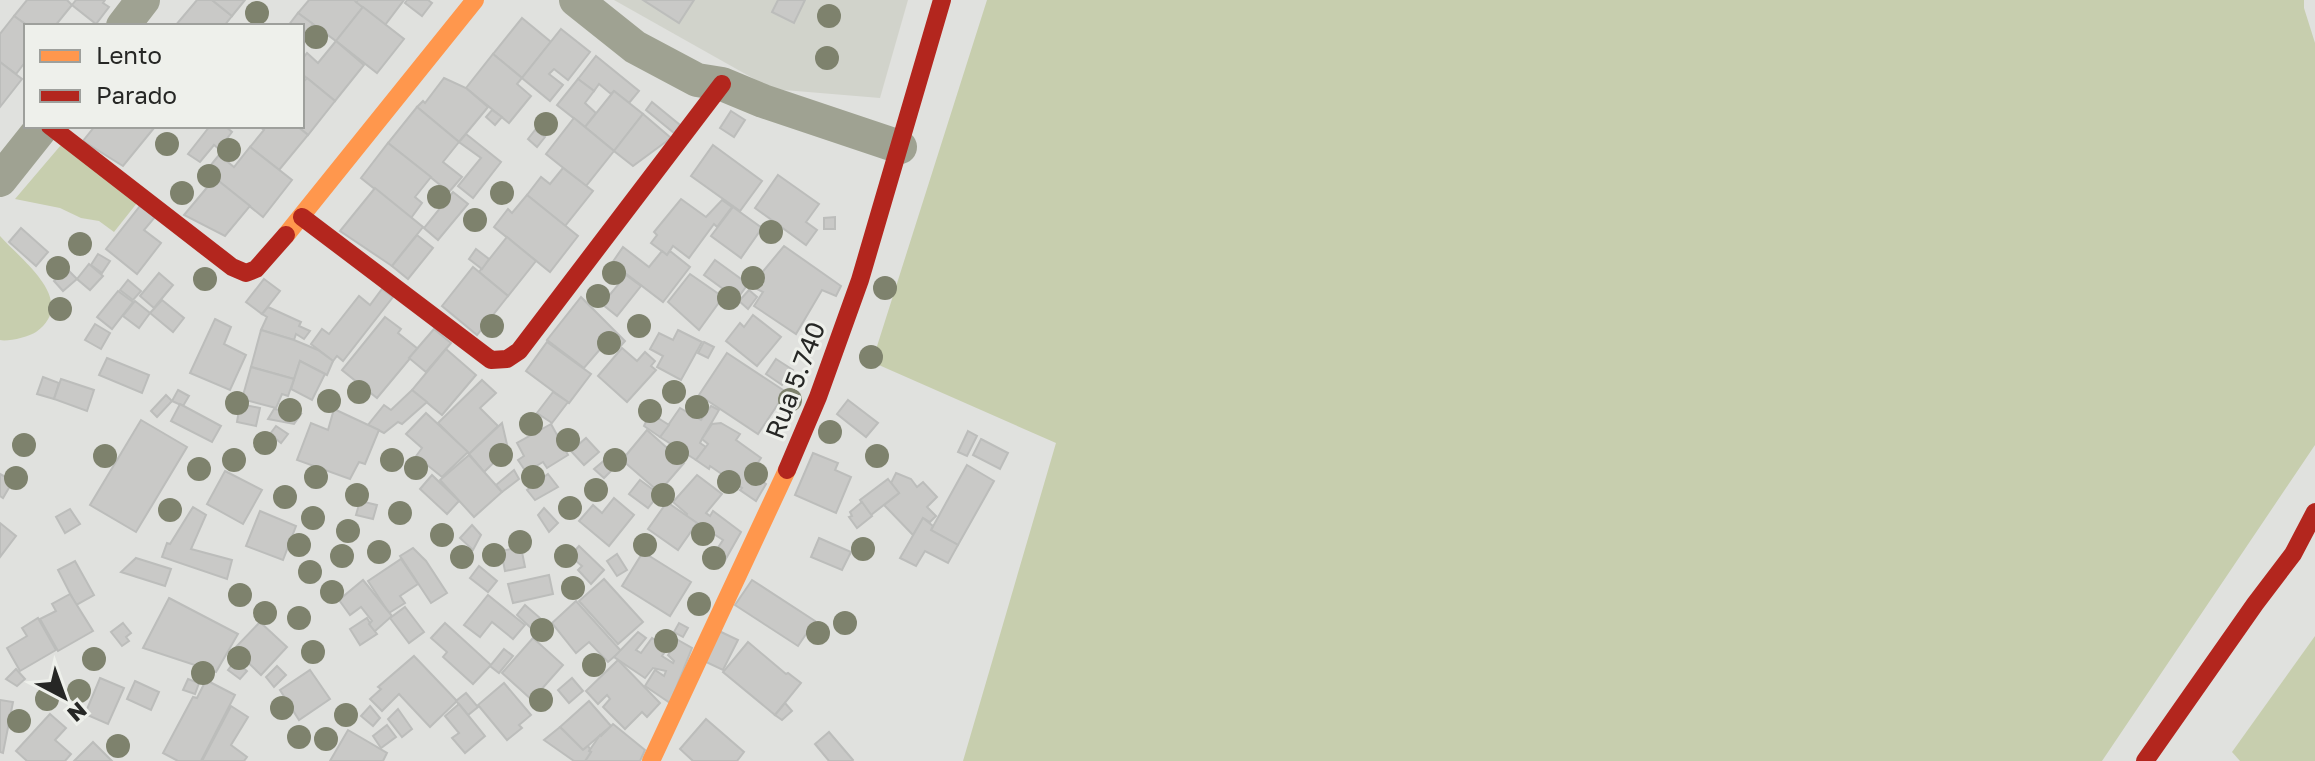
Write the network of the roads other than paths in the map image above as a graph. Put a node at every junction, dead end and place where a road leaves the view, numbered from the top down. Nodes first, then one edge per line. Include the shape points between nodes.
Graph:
1 (143, 0) edge
2 (475, 0) edge
3 (576, 0) edge
4 (942, 0) edge
5 (125, 24) edge
6 (722, 84) junction
7 (41, 128) edge
8 (53, 128) edge
9 (900, 147) junction
10 (0, 180) edge
11 (302, 217) junction
12 (2315, 512) edge
13 (2304, 556) edge
14 (651, 761) edge
15 (2145, 761) edge

1 - 5 street
2 - 11 street
3 - 6 street via 635,47 697,80
4 - 9 street, Rua 5.740
6 - 9 street
6 - 11 street via 519,351 507,359 491,360
7 - 10 street
8 - 11 street via 246,273 256,269
9 - 14 street, Rua 5.740 via 818,397
12 - 13 street
13 - 15 street via 2255,604

